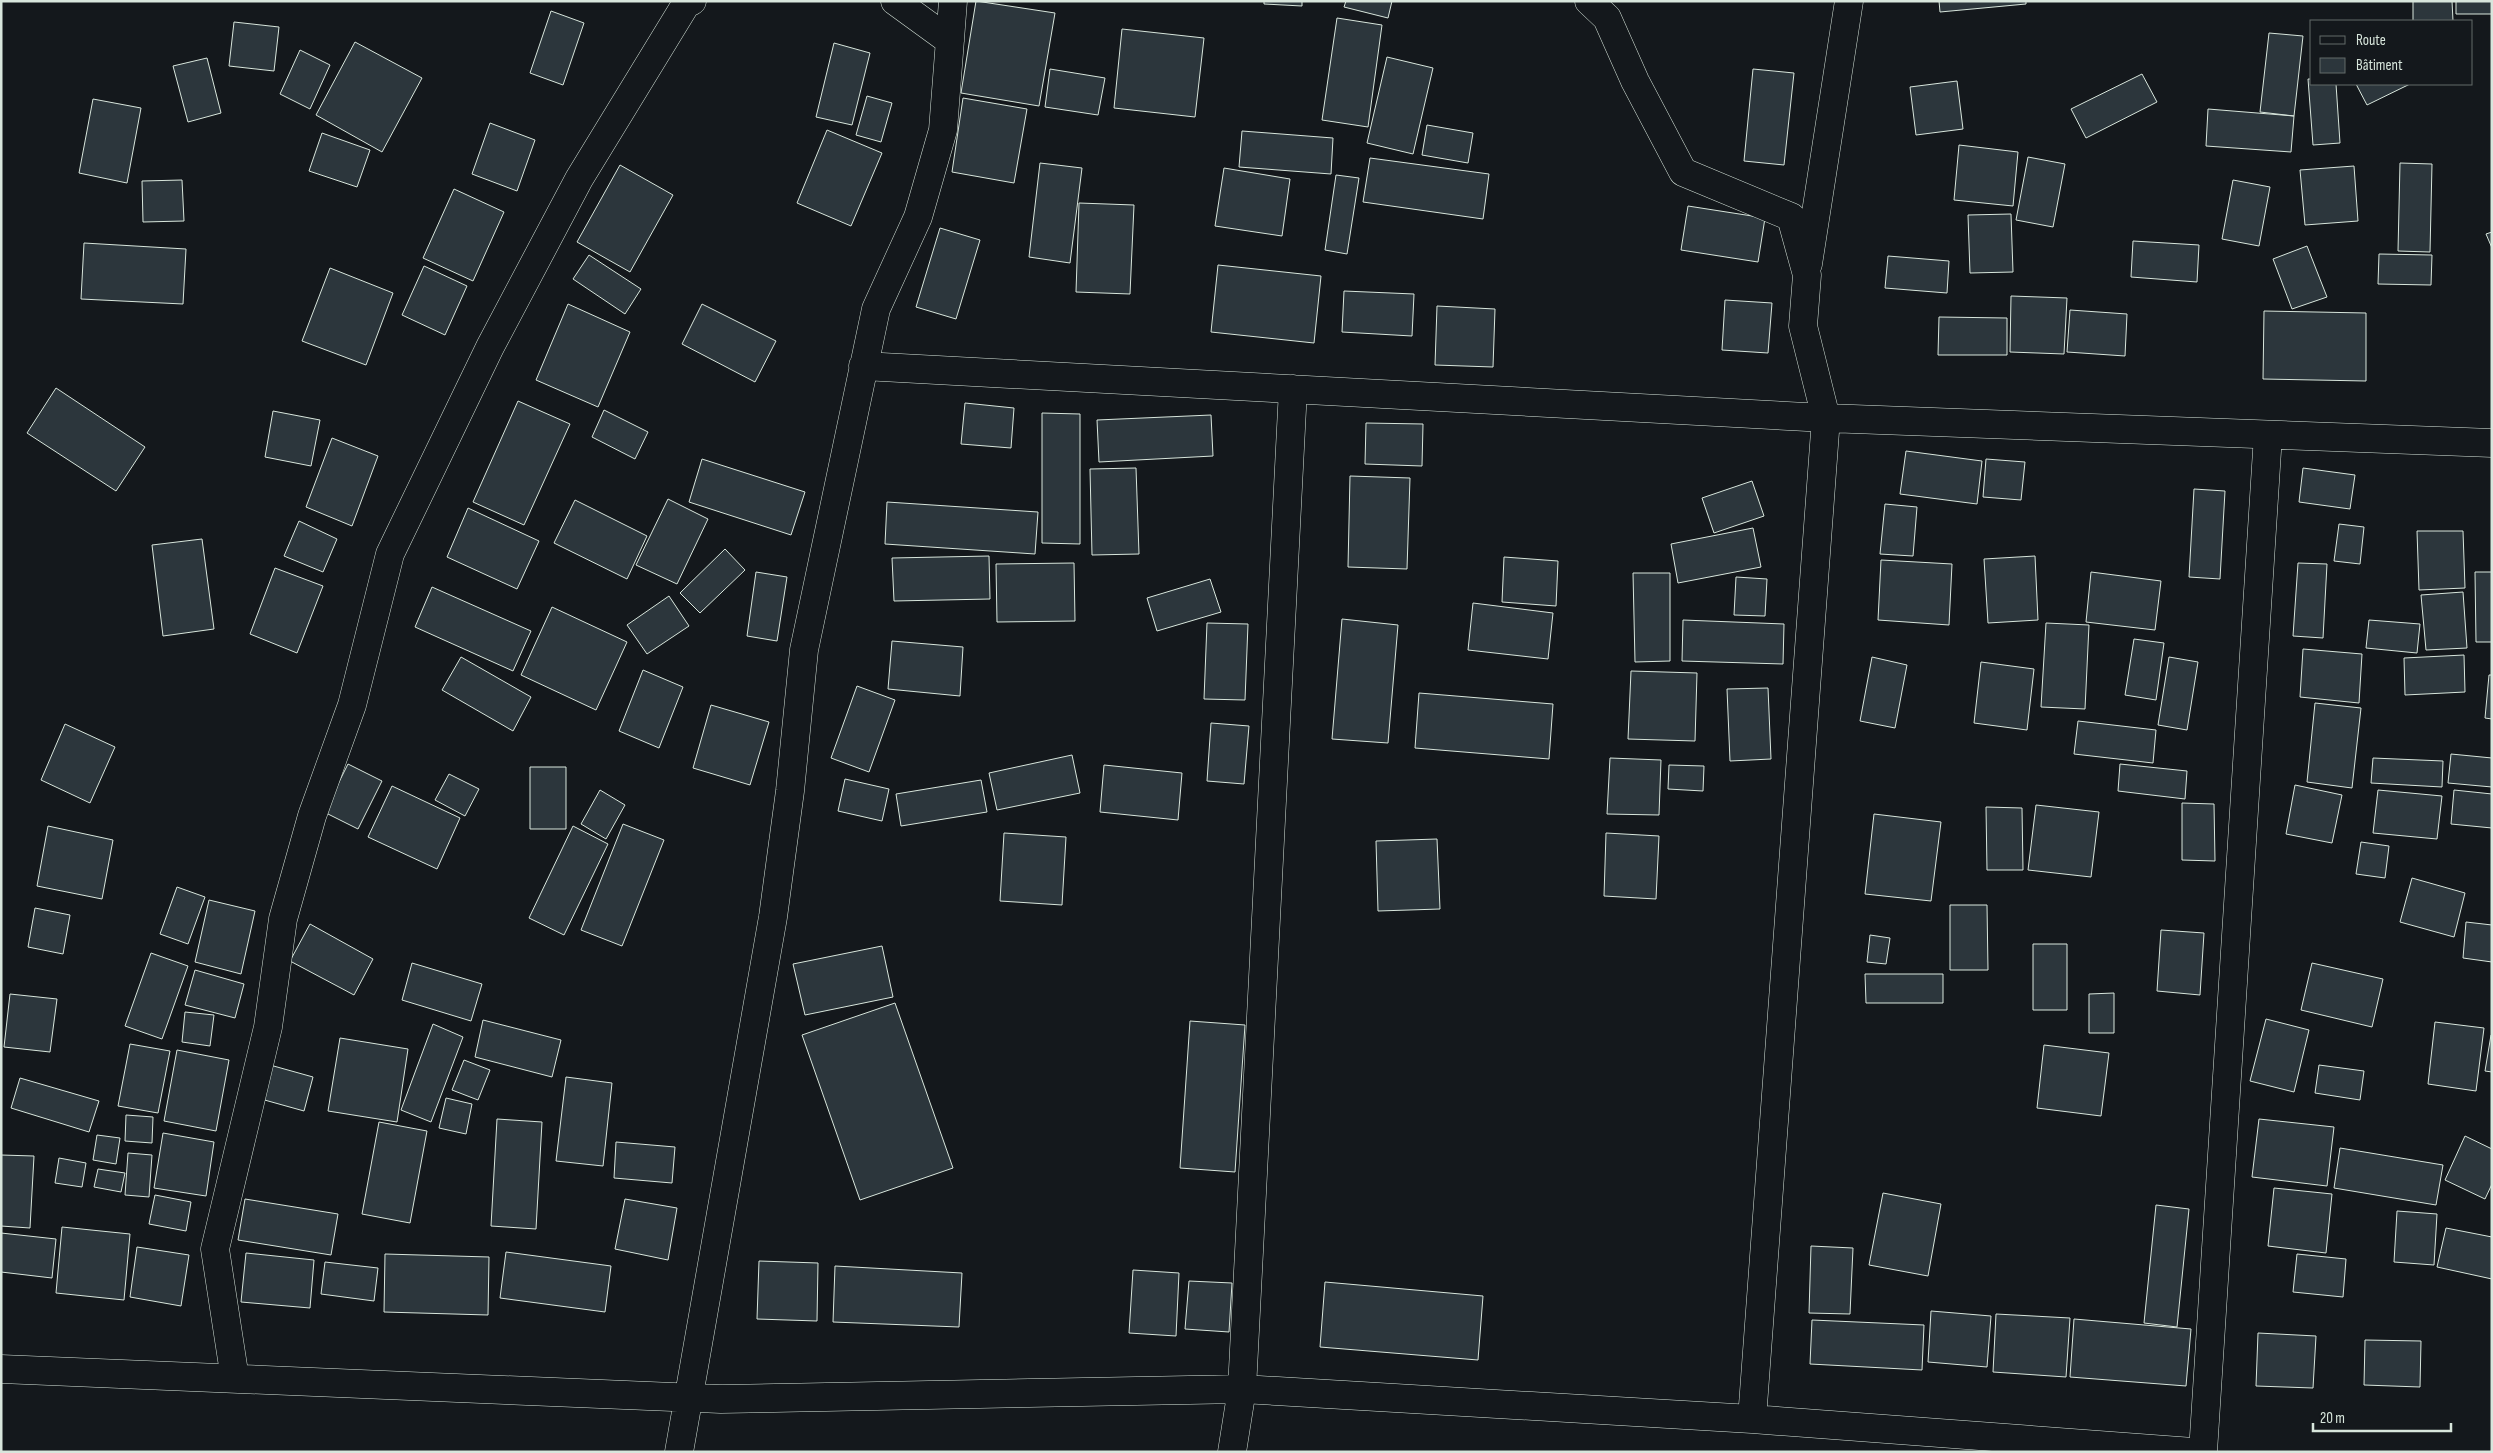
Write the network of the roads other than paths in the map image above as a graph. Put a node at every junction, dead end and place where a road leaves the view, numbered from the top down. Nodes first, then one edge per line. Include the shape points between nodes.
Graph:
1 (953, 1) edge
2 (1589, 1) edge
3 (1850, 1) edge
4 (688, 2) edge
5 (899, 2) edge
6 (950, 41) junction
7 (1807, 274) junction
8 (863, 366) junction
9 (1293, 389) junction
10 (1826, 418) junction
11 (2268, 435) junction
12 (2492, 443) edge
13 (1, 1369) edge
14 (235, 1379) junction
15 (1242, 1389) junction
16 (1752, 1419) junction
17 (2053, 1446) edge
18 (678, 1452) edge
19 (1232, 1452) edge
20 (2193, 1452) edge
21 (2203, 1452) edge

1 - 6 street
2 - 7 street via 1607,18 1635,81 1683,172 1791,217
3 - 7 street
4 - 14 street via 579,179 490,347 390,554 352,705 312,816 283,919 268,1027 215,1248
5 - 6 street
6 - 8 street via 943,130 918,217 876,309
7 - 10 street via 1803,326
8 - 9 street
8 - 18 street via 804,650 773,918
9 - 10 street
9 - 15 street
10 - 11 street
10 - 16 street
11 - 12 street
11 - 21 street
13 - 14 street
14 - 15 street via 721,1399
15 - 16 street
15 - 19 street
16 - 17 street
17 - 20 street

